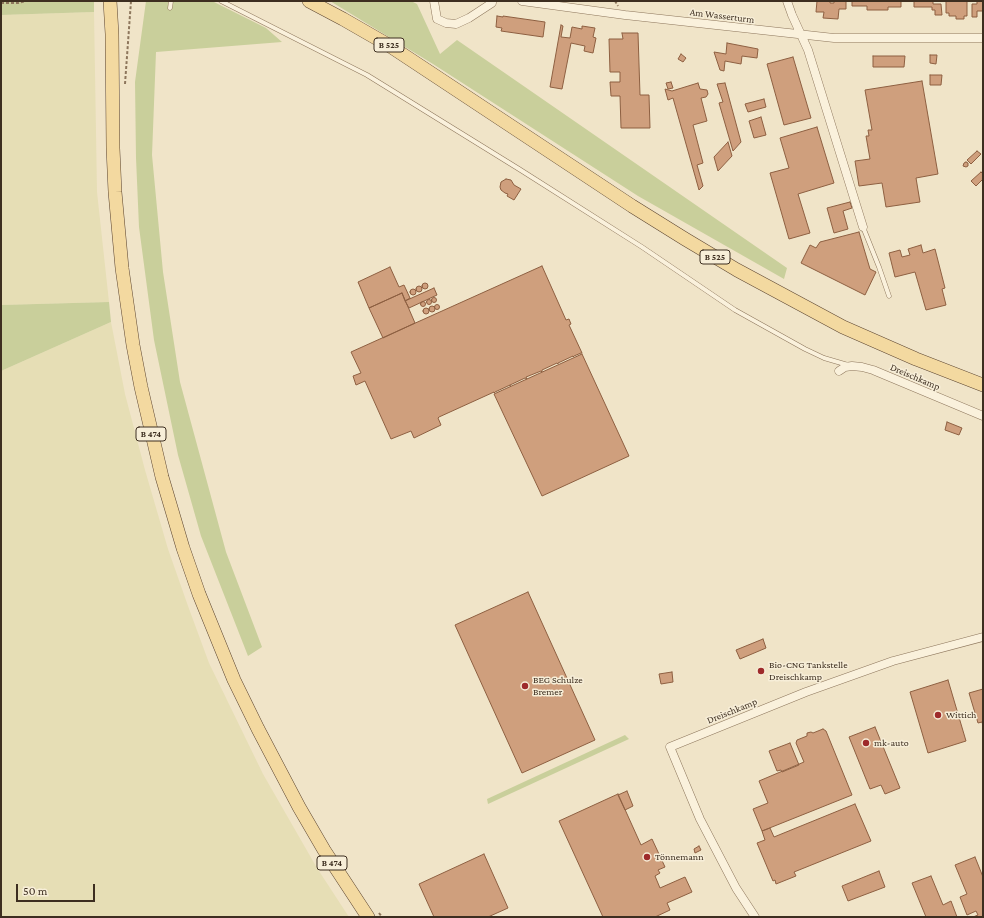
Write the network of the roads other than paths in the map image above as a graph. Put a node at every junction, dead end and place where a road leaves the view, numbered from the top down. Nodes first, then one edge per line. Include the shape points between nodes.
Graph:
1 (110, 1) edge
2 (118, 1) edge
3 (172, 1) edge
4 (221, 1) edge
5 (309, 1) edge
6 (434, 1) edge
7 (492, 1) edge
8 (522, 1) edge
9 (788, 1) edge
10 (170, 8) dead end
11 (112, 34) junction
12 (801, 35) junction
13 (983, 38) edge
14 (863, 227) joint
15 (889, 296) dead end
16 (852, 366) junction
17 (839, 371) dead end
18 (983, 385) edge
19 (983, 416) edge
20 (983, 637) edge
21 (373, 914) edge
22 (755, 917) edge

1 - 11 main road, B 474
2 - 11 main road, B 474
3 - 10 lane
4 - 16 lane via 373,79 642,247 735,310 824,358
5 - 18 main road, B 525 via 390,46 685,240 737,270 843,327
6 - 7 street via 437,19 456,24
8 - 12 street, Am Wasserturm
9 - 12 street
11 - 21 main road, B 474 via 113,148 122,268 141,387 162,477 183,548 199,594 258,729 324,850
12 - 13 street, Am Wasserturm via 834,38
12 - 14 street via 808,50
14 - 15 lane
16 - 17 street
16 - 19 street, Dreischkamp via 873,370
20 - 22 street, Dreischkamp via 893,661 806,692 670,747 700,819 736,888

